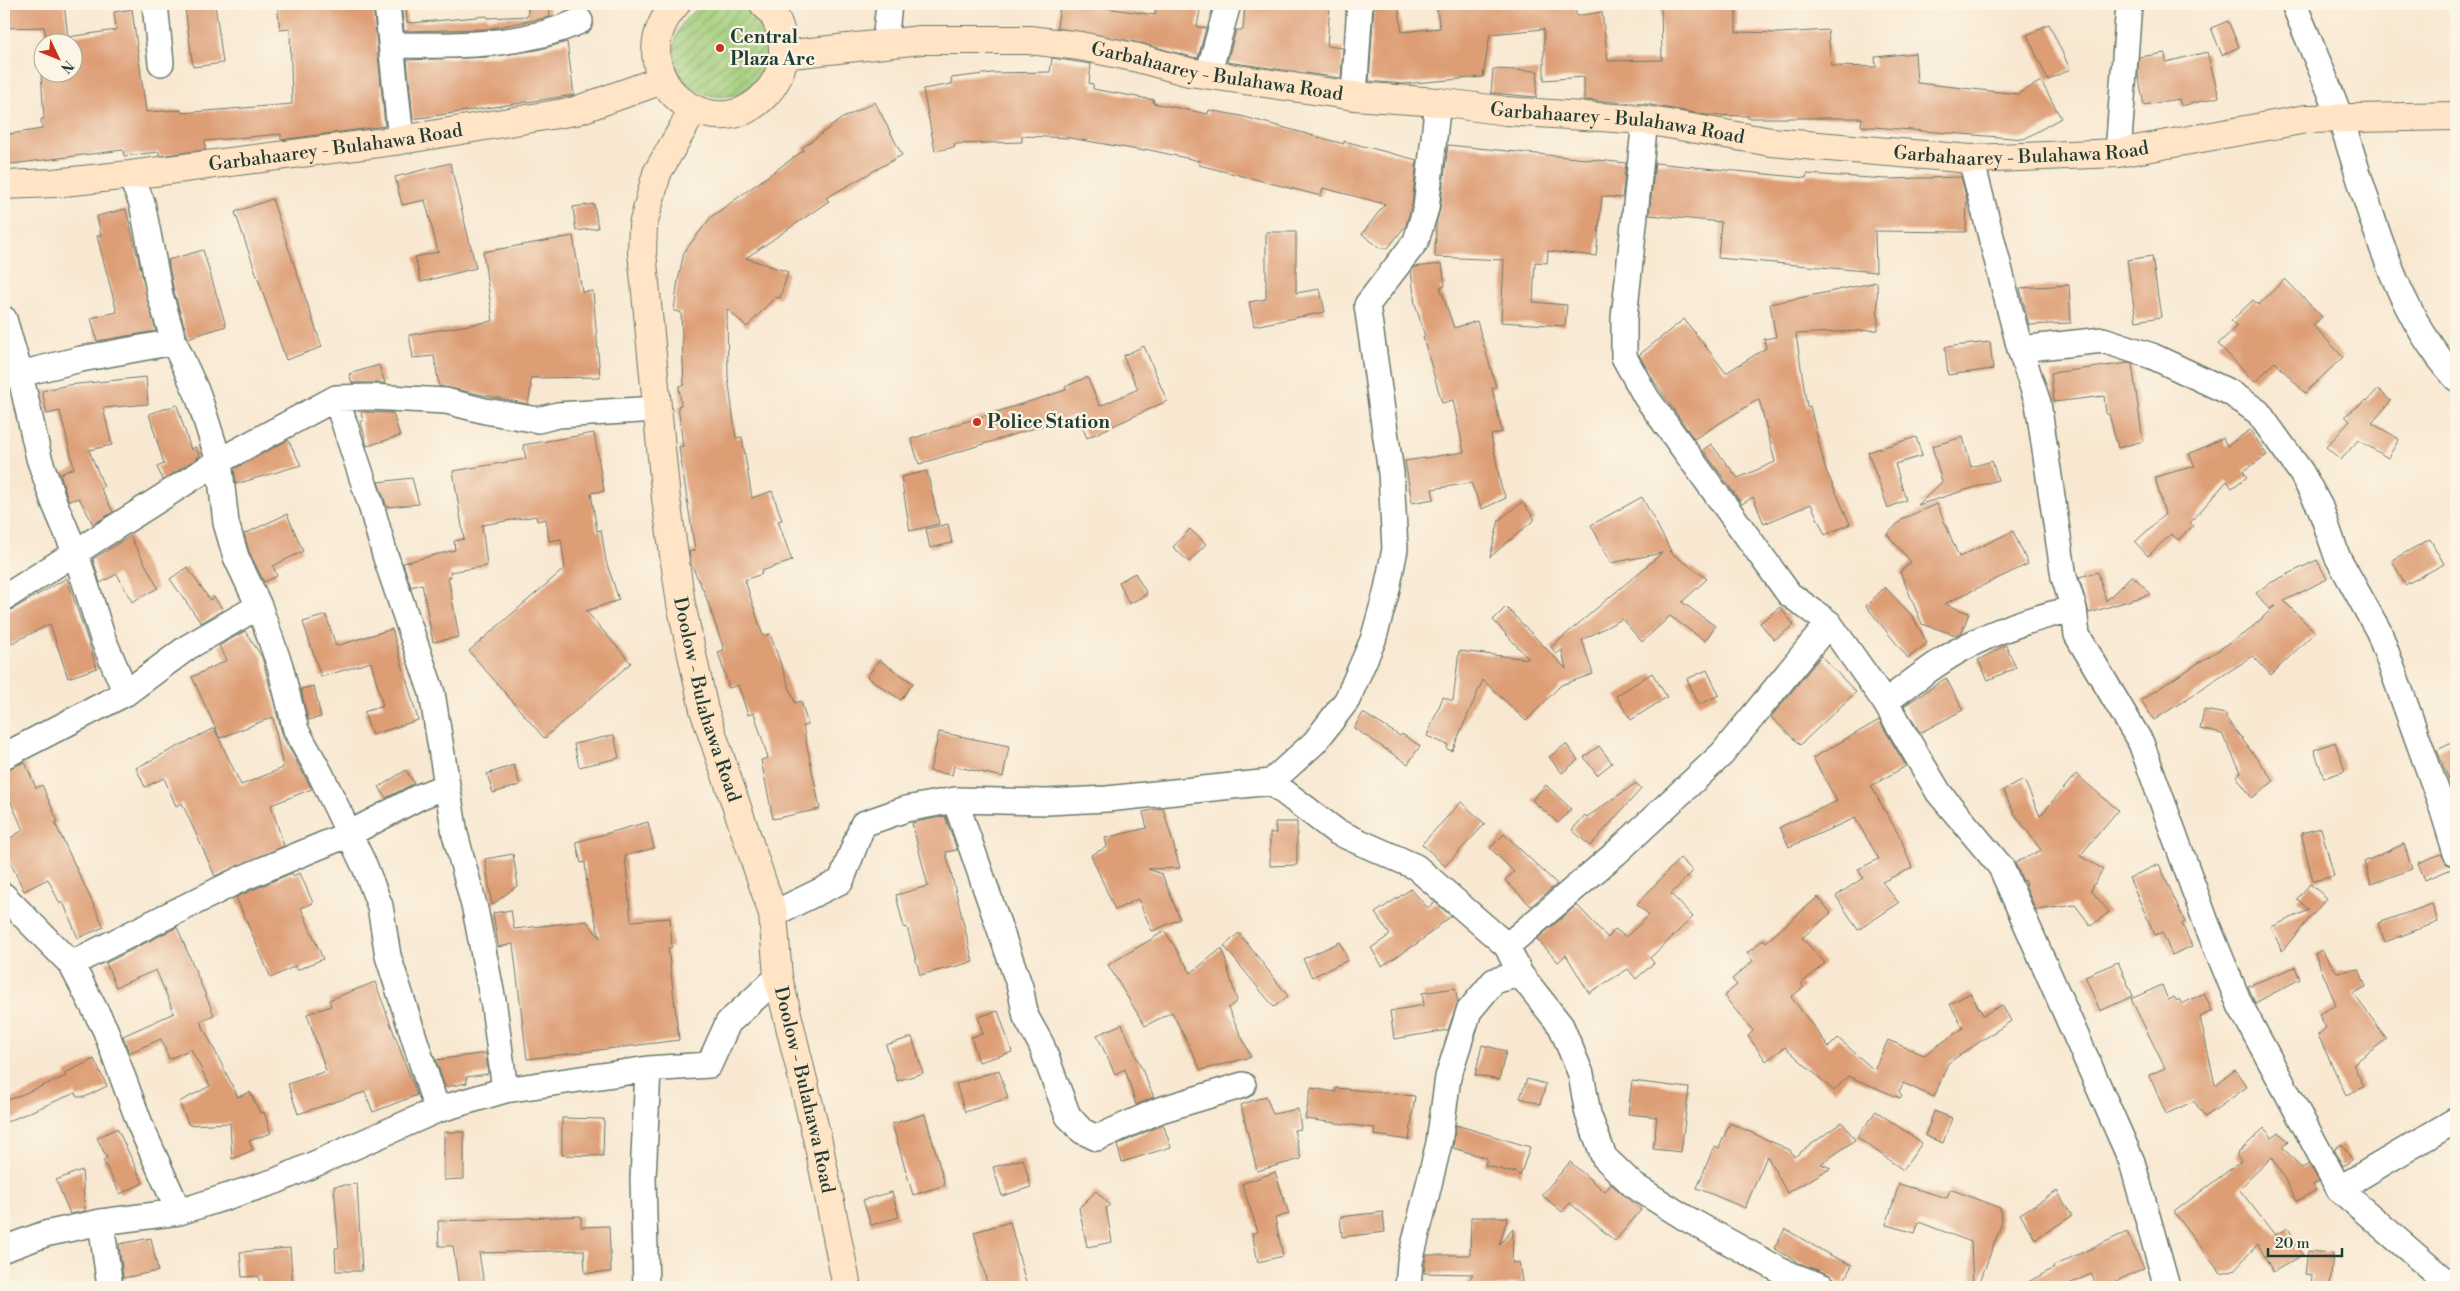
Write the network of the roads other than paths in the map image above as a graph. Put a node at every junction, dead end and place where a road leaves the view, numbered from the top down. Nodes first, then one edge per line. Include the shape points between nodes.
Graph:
1 (155, 4) edge
2 (387, 4) edge
3 (676, 4) edge
4 (764, 4) edge
5 (889, 4) edge
6 (1228, 4) edge
7 (1360, 4) edge
8 (2129, 4) edge
9 (2294, 4) edge
10 (580, 22) dead end
11 (885, 42) junction
12 (391, 45) junction
13 (783, 54) junction
14 (161, 63) dead end
15 (1208, 75) junction
16 (662, 80) junction
17 (1354, 96) junction
18 (1438, 102) junction
19 (694, 109) junction
20 (2456, 116) edge
21 (2340, 119) junction
22 (1645, 120) junction
23 (402, 140) junction
24 (2118, 153) junction
25 (1971, 159) junction
26 (130, 175) junction
27 (4, 185) edge
28 (4, 319) edge
29 (174, 342) junction
30 (2020, 349) junction
31 (20, 374) junction
32 (2456, 378) edge
33 (336, 398) junction
34 (657, 409) junction
35 (219, 461) junction
36 (76, 554) junction
37 (4, 598) edge
38 (260, 606) junction
39 (2074, 609) junction
40 (1829, 623) junction
41 (126, 693) junction
42 (1885, 702) junction
43 (4, 756) edge
44 (1271, 782) junction
45 (446, 786) junction
46 (955, 800) junction
47 (349, 834) junction
48 (2456, 853) edge
49 (4, 896) edge
50 (773, 914) junction
51 (1507, 946) junction
52 (71, 964) junction
53 (1520, 974) junction
54 (778, 977) junction
55 (648, 1069) junction
56 (1244, 1085) dead end
57 (505, 1090) junction
58 (437, 1110) junction
59 (2456, 1120) edge
60 (2339, 1189) junction
61 (179, 1212) junction
62 (101, 1222) junction
63 (4, 1249) edge
64 (1778, 1280) edge
65 (110, 1287) edge
66 (646, 1287) edge
67 (847, 1287) edge
68 (1408, 1287) edge
69 (1823, 1287) edge
70 (2167, 1287) edge
71 (2452, 1287) edge

1 - 14 street
2 - 12 street
3 - 16 main road via 665,16 657,36 655,58
4 - 13 main road via 779,24
5 - 11 street
6 - 15 street
7 - 17 street
8 - 24 street
9 - 21 street
10 - 12 street via 506,41 450,46
11 - 13 main road, Garbahaarey - Bulahawa Road
11 - 15 main road, Garbahaarey - Bulahawa Road via 1029,40 1080,46
12 - 23 street
13 - 19 main road via 782,66 773,86 757,102 737,112 715,115
15 - 17 main road, Garbahaarey - Bulahawa Road
16 - 19 main road via 675,97
16 - 23 main road, Garbahaarey - Bulahawa Road via 575,111
17 - 18 main road, Garbahaarey - Bulahawa Road
18 - 22 main road, Garbahaarey - Bulahawa Road via 1506,111
18 - 44 street via 1426,208 1416,241 1367,305 1391,483 1395,549 1386,594 1372,640 1347,700 1315,742
19 - 34 main road, Doolow - Bulahawa Road via 657,173 643,225 642,252
20 - 21 main road, Garbahaarey - Bulahawa Road
21 - 24 main road, Garbahaarey - Bulahawa Road via 2306,119
21 - 32 street via 2379,242 2405,304
22 - 25 main road, Garbahaarey - Bulahawa Road via 1771,142
22 - 40 street via 1624,318 1624,357 1646,397 1789,594
23 - 26 main road, Garbahaarey - Bulahawa Road
24 - 25 main road, Garbahaarey - Bulahawa Road
25 - 30 street
26 - 27 main road, Garbahaarey - Bulahawa Road
26 - 29 street via 142,203 160,295
28 - 31 street
29 - 31 street
29 - 35 street via 198,395
30 - 39 street via 2038,403 2064,577
30 - 48 street via 2103,340 2152,356 2231,393 2258,412 2301,472 2320,507 2337,556 2379,632
31 - 36 street via 39,458
33 - 34 street via 446,401 538,420 558,415
33 - 35 street
33 - 45 street via 432,693
34 - 50 main road, Doolow - Bulahawa Road via 681,604 704,710
35 - 36 street
35 - 38 street via 226,523 236,557
36 - 37 street
36 - 41 street via 103,639
38 - 41 street via 188,647
38 - 47 street via 296,730
39 - 42 street via 2041,616 1974,642 1935,665
39 - 60 street via 2077,635 2141,743 2207,925 2240,1005
40 - 42 street
40 - 51 street via 1722,754 1616,853
41 - 43 street
42 - 70 street via 1939,793 2001,867 2132,1162
44 - 46 street via 1107,799 1047,802
44 - 51 street via 1337,832 1416,867
45 - 47 street
45 - 57 street via 494,1006
46 - 50 street via 906,809 863,824 841,881
46 - 56 street via 1020,987 1026,1017 1041,1044 1068,1116 1082,1131 1097,1138 1160,1110
47 - 52 street via 243,878
47 - 58 street via 380,906 388,956
49 - 52 street
50 - 54 main road, Doolow - Bulahawa Road
51 - 53 street
52 - 61 street via 105,1029 141,1127
53 - 64 street via 1561,1026 1581,1074 1588,1114 1604,1156 1641,1190
53 - 68 street via 1494,981 1469,1011 1448,1077 1439,1143 1410,1262
54 - 55 street via 728,1023 709,1064
54 - 67 main road, Doolow - Bulahawa Road via 818,1142
55 - 57 street
55 - 66 street via 643,1179
57 - 58 street
58 - 61 street via 276,1181
59 - 60 street
60 - 71 street
61 - 62 street
62 - 63 street via 45,1234
62 - 65 street
64 - 69 street

